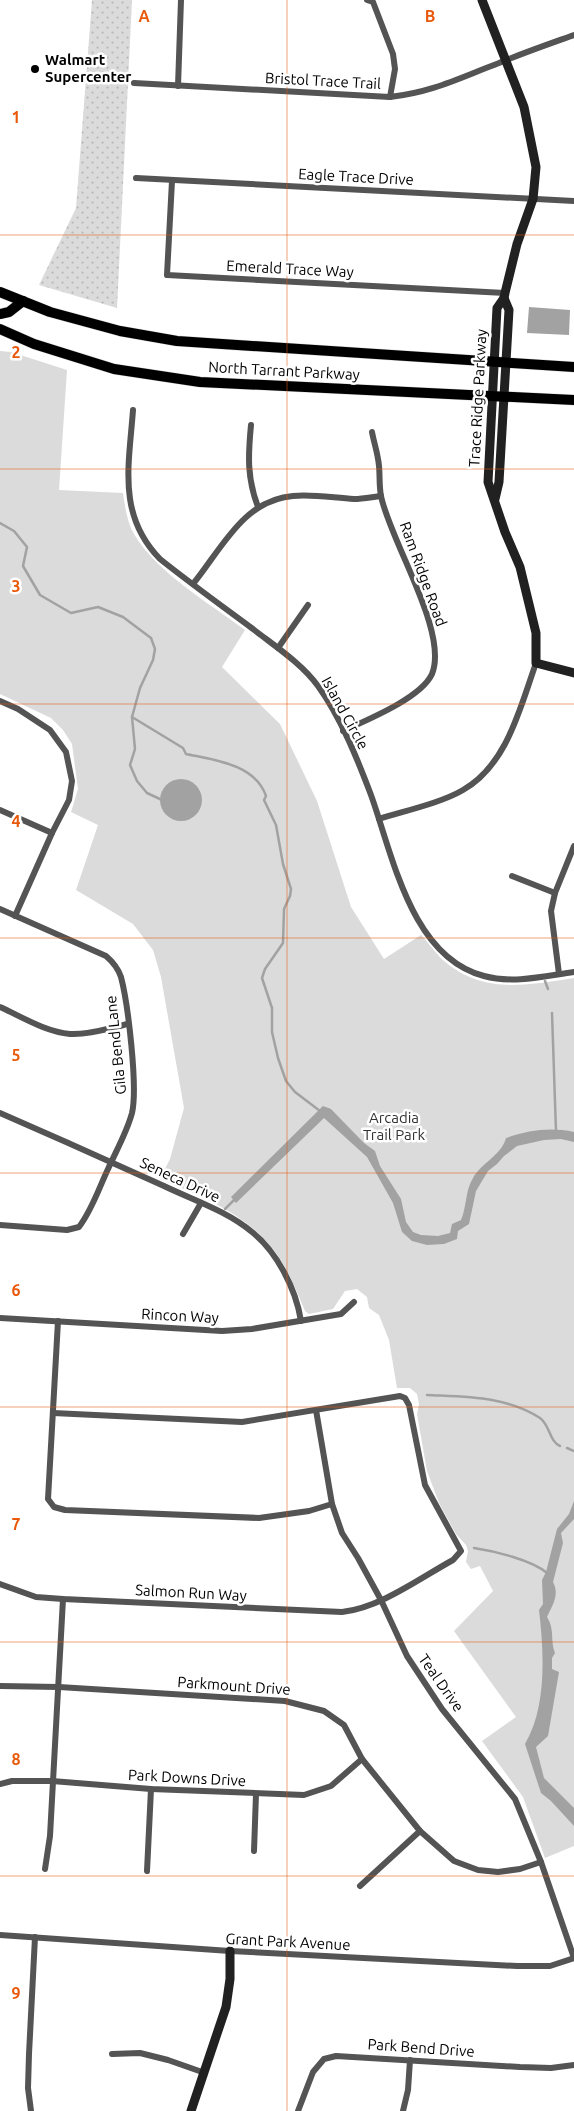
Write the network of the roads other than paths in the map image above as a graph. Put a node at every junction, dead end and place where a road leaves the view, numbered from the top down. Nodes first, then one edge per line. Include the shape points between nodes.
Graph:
1 (181, 0) edge
2 (367, 0) edge
3 (482, 0) edge
4 (574, 35) edge
5 (505, 60) junction
6 (134, 83) dead end
7 (178, 86) junction
8 (390, 97) junction
9 (136, 178) dead end
10 (172, 181) junction
11 (533, 199) junction
12 (574, 201) edge
13 (0, 292) edge
14 (505, 296) junction
15 (23, 301) junction
16 (0, 314) edge
17 (0, 329) edge
18 (493, 362) junction
19 (506, 363) junction
20 (574, 367) edge
21 (491, 395) junction
22 (504, 396) junction
23 (574, 400) edge
24 (133, 410) dead end
25 (251, 425) dead end
26 (372, 432) dead end
27 (381, 496) junction
28 (495, 499) junction
29 (258, 507) junction
30 (193, 584) junction
31 (308, 605) dead end
32 (278, 648) junction
33 (536, 663) junction
34 (574, 673) edge
35 (0, 701) edge
36 (343, 731) junction
37 (0, 810) edge
38 (379, 820) junction
39 (52, 833) junction
40 (574, 846) edge
41 (512, 876) dead end
42 (555, 893) junction
43 (0, 909) edge
44 (15, 916) junction
45 (574, 972) edge
46 (559, 974) junction
47 (0, 1007) edge
48 (128, 1024) junction
49 (0, 1112) edge
50 (111, 1162) junction
51 (201, 1203) junction
52 (0, 1225) edge
53 (183, 1234) dead end
54 (354, 1302) dead end
55 (0, 1318) edge
56 (301, 1321) junction
57 (58, 1322) junction
58 (316, 1410) junction
59 (53, 1413) junction
60 (332, 1504) junction
61 (0, 1584) edge
62 (63, 1599) junction
63 (381, 1600) junction
64 (0, 1686) edge
65 (59, 1688) junction
66 (362, 1759) junction
67 (52, 1781) junction
68 (0, 1784) edge
69 (151, 1789) junction
70 (256, 1794) junction
71 (420, 1831) junction
72 (254, 1851) dead end
73 (541, 1862) junction
74 (45, 1869) dead end
75 (147, 1871) dead end
76 (360, 1886) dead end
77 (0, 1935) edge
78 (35, 1937) junction
79 (230, 1951) junction
80 (574, 1958) edge
81 (112, 2054) dead end
82 (410, 2060) junction
83 (574, 2064) edge
84 (204, 2073) junction
85 (31, 2111) edge
86 (192, 2111) edge
87 (298, 2111) edge
88 (403, 2111) edge

1 - 7 street
2 - 8 street via 373,2 393,54 395,69
3 - 5 street, Trace Ridge Parkway
4 - 5 street, Bristol Trace Trail
5 - 8 street, Bristol Trace Trail via 441,87
5 - 11 street, Trace Ridge Parkway via 524,107 533,144 536,167
6 - 7 street, Bristol Trace Trail
7 - 8 street, Bristol Trace Trail
9 - 10 street, Eagle Trace Drive
10 - 11 street, Eagle Trace Drive
10 - 14 street, Emerald Trace Way via 167,275
11 - 12 street, Eagle Trace Drive
11 - 14 street, Trace Ridge Parkway via 517,244
13 - 15 main road, North Tarrant Parkway
14 - 18 street, Trace Ridge Parkway via 497,308
14 - 19 street, Trace Ridge Parkway via 509,310
15 - 16 main road via 9,312
15 - 18 main road, North Tarrant Parkway via 50,312 120,331 177,341
17 - 21 main road, North Tarrant Parkway via 34,344 114,368 200,382
18 - 19 main road, North Tarrant Parkway
18 - 21 street, Trace Ridge Parkway
19 - 20 main road, North Tarrant Parkway
19 - 22 street, Trace Ridge Parkway
21 - 22 main road, North Tarrant Parkway
21 - 28 street, Trace Ridge Parkway via 488,482
22 - 23 main road, North Tarrant Parkway
22 - 28 street, Trace Ridge Parkway via 499,482
24 - 30 street, Island Circle via 128,498 134,519 152,551
25 - 29 street via 250,486
26 - 27 street, Ram Ridge Road
27 - 29 street via 356,499 293,496
27 - 36 street, Ram Ridge Road via 430,625 436,657 431,674 421,688
28 - 33 street, Trace Ridge Parkway via 520,567 536,633
29 - 30 street via 240,523
30 - 32 street, Island Circle
31 - 32 street
32 - 36 street, Island Circle via 315,682
33 - 34 street
33 - 38 street, Trace Ridge Parkway via 505,744 483,775 461,791
35 - 39 street via 50,730 66,752 72,781 69,800
36 - 38 street, Island Circle
37 - 39 street
38 - 46 street, Island Circle via 408,902 440,950 459,965 484,976 509,980
39 - 44 street
40 - 42 street
41 - 42 street
42 - 46 street via 551,919
43 - 44 street, Gila Bend Lane
44 - 48 street, Gila Bend Lane via 106,956 115,964
45 - 46 street, Island Circle
47 - 48 street via 69,1034
48 - 50 street, Gila Bend Lane via 134,1100
49 - 50 street, Seneca Drive
50 - 51 street, Seneca Drive
50 - 52 street, Gila Bend Lane via 82,1224 76,1229
51 - 53 street
51 - 56 street, Seneca Drive via 240,1223 265,1245 294,1294
54 - 56 street, Rincon Way via 341,1314
55 - 57 street, Rincon Way
56 - 57 street, Rincon Way via 222,1331
57 - 59 street
58 - 59 street via 242,1422
58 - 60 street, Teal Drive
58 - 63 street, Salmon Run Way via 384,1398 405,1398 426,1485 461,1551 453,1560
59 - 60 street via 48,1499 54,1507 259,1518 309,1511
60 - 63 street, Teal Drive via 342,1533
61 - 62 street, Salmon Run Way via 36,1597
62 - 63 street, Salmon Run Way via 342,1612 357,1611
62 - 65 street
63 - 73 street, Teal Drive via 407,1656 442,1709 515,1798
64 - 65 street, Parkmount Drive
65 - 66 street, Parkmount Drive via 286,1701 324,1711 344,1725
65 - 67 street
66 - 70 street, Park Downs Drive via 331,1786 320,1791 304,1795
66 - 71 street, Parkmount Drive
67 - 68 street, Park Downs Drive
67 - 69 street, Park Downs Drive
67 - 74 street
69 - 70 street, Park Downs Drive
69 - 75 street
70 - 72 street
71 - 73 street, Parkmount Drive via 454,1861 478,1870 498,1872
71 - 76 street
73 - 80 street, Teal Drive
77 - 78 street, Grant Park Avenue
78 - 79 street, Grant Park Avenue
78 - 85 street via 28,2054
79 - 80 street, Grant Park Avenue via 517,1966 550,1966
79 - 84 street via 226,2007
81 - 84 street via 140,2053
82 - 83 street, Park Bend Drive via 551,2068
82 - 87 street, Park Bend Drive via 336,2056 324,2060 313,2072
82 - 88 street
84 - 86 street

